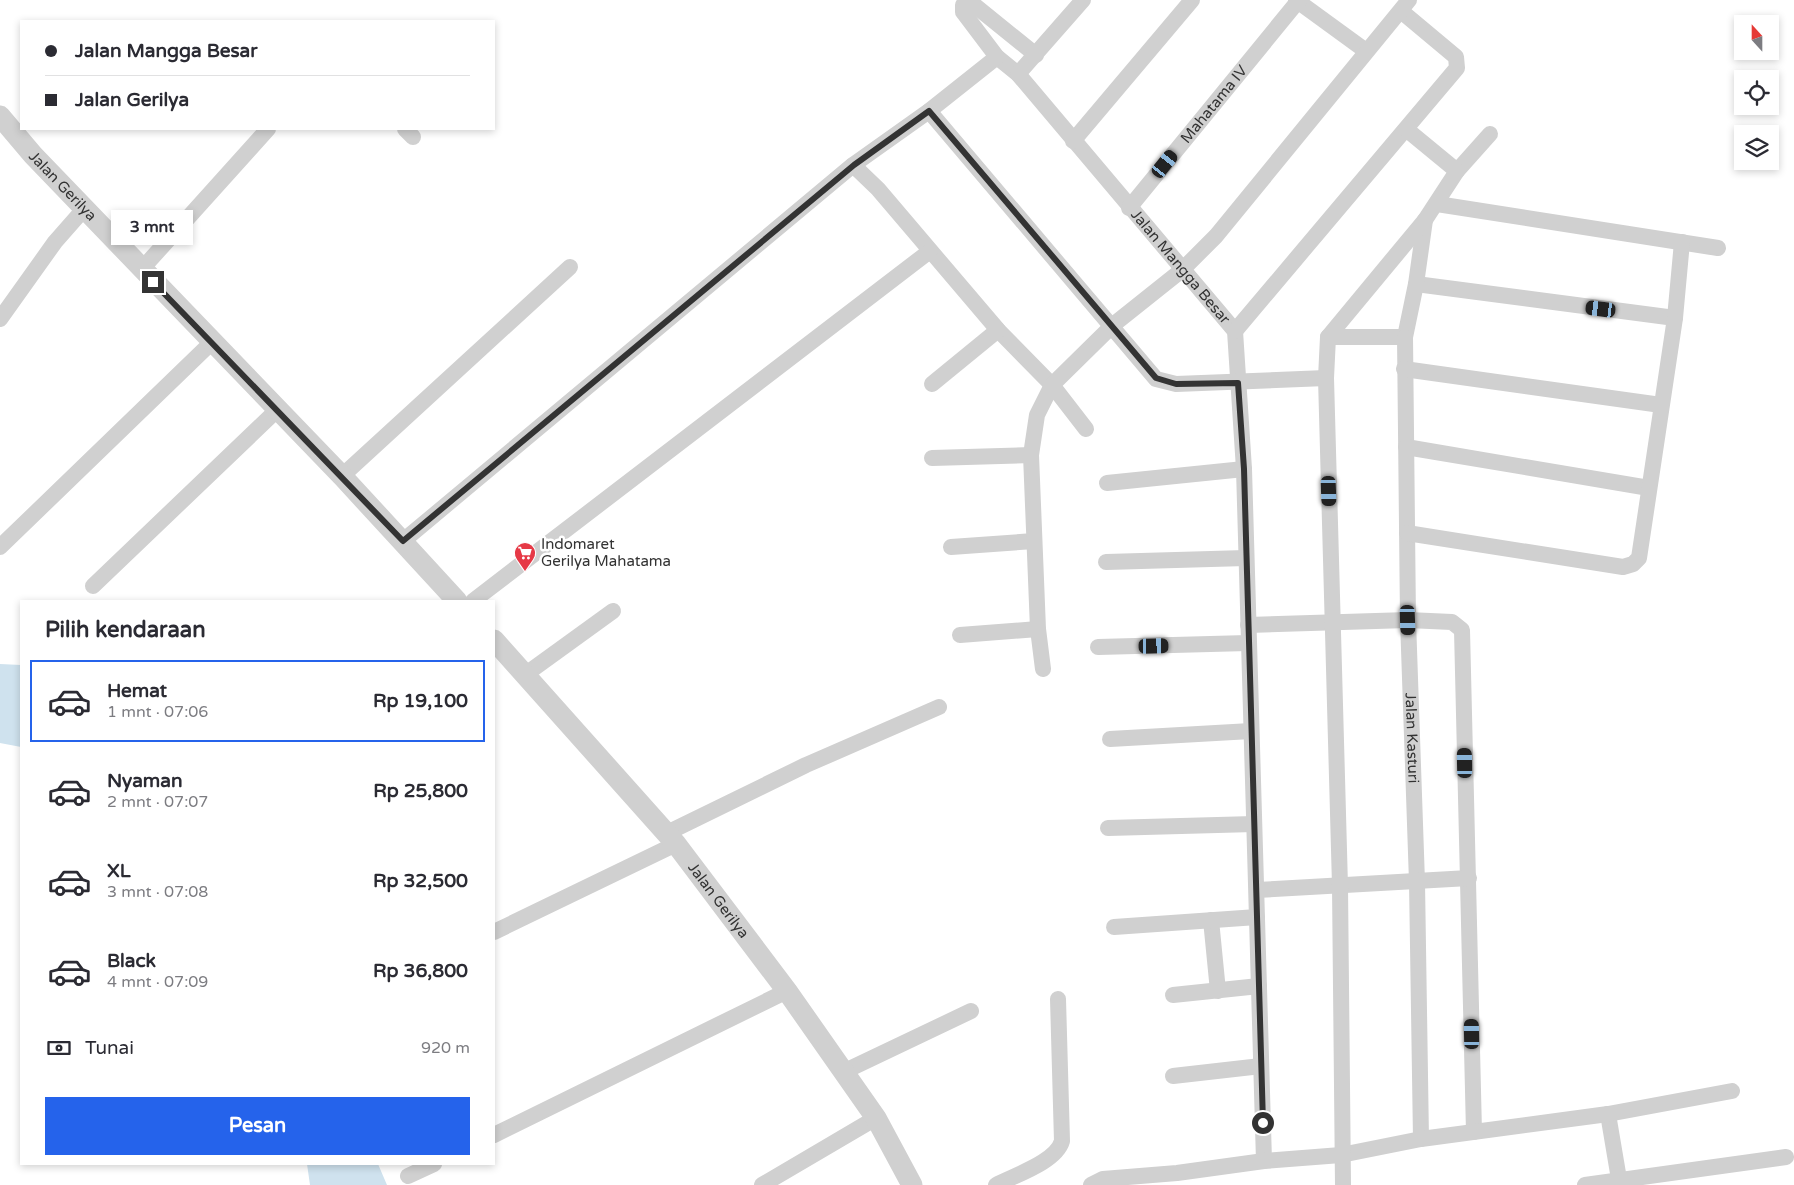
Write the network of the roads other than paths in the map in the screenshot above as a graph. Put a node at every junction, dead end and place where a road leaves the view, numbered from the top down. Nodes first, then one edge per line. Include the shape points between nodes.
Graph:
1 (967, 0) edge
2 (1083, 0) edge
3 (1192, 0) edge
4 (1297, 0) edge
5 (1405, 5) edge
6 (1366, 51) junction
7 (1036, 55) junction
8 (997, 57) junction
9 (1018, 74) junction
10 (929, 111) junction
11 (0, 116) edge
12 (1406, 129) junction
13 (267, 130) edge
14 (1490, 134) dead end
15 (1074, 142) junction
16 (854, 165) junction
17 (1457, 172) junction
18 (1437, 204) junction
19 (84, 208) junction
20 (1129, 208) junction
21 (1425, 220) junction
22 (1682, 242) junction
23 (1718, 248) dead end
24 (930, 251) junction
25 (570, 267) dead end
26 (141, 270) junction
27 (1182, 270) junction
28 (1416, 284) junction
29 (1675, 318) junction
30 (0, 319) edge
31 (1113, 325) junction
32 (998, 330) junction
33 (1235, 331) junction
34 (1328, 337) junction
35 (1404, 337) junction
36 (211, 342) junction
37 (1404, 369) junction
38 (1326, 378) junction
39 (1238, 383) junction
40 (932, 384) dead end
41 (1052, 385) junction
42 (1661, 404) junction
43 (277, 410) junction
44 (1086, 429) dead end
45 (1406, 447) junction
46 (1031, 454) junction
47 (932, 458) dead end
48 (1244, 469) junction
49 (342, 476) junction
50 (1107, 483) dead end
51 (1649, 488) junction
52 (1407, 533) junction
53 (403, 541) junction
54 (1034, 541) junction
55 (0, 547) edge
56 (951, 547) dead end
57 (1246, 558) junction
58 (1106, 562) dead end
59 (93, 586) dead end
60 (456, 600) edge
61 (474, 600) edge
62 (613, 611) dead end
63 (1408, 620) junction
64 (1333, 623) junction
65 (1248, 625) junction
66 (1038, 628) junction
67 (960, 635) dead end
68 (495, 641) edge
69 (1248, 643) junction
70 (1098, 647) dead end
71 (1043, 669) dead end
72 (526, 674) junction
73 (938, 707) dead end
74 (1250, 731) junction
75 (1110, 740) dead end
76 (1254, 824) junction
77 (1108, 828) dead end
78 (672, 838) junction
79 (1469, 878) junction
80 (1417, 882) junction
81 (1340, 886) junction
82 (1257, 890) junction
83 (1257, 917) junction
84 (1211, 920) junction
85 (1114, 927) dead end
86 (495, 931) edge
87 (1260, 986) junction
88 (787, 991) junction
89 (1218, 991) junction
90 (1173, 995) dead end
91 (1058, 999) dead end
92 (971, 1011) dead end
93 (1261, 1066) junction
94 (843, 1072) junction
95 (1173, 1076) dead end
96 (1732, 1092) dead end
97 (1608, 1114) junction
98 (876, 1118) junction
99 (1474, 1132) junction
100 (495, 1135) edge
101 (1421, 1139) junction
102 (1341, 1155) junction
103 (1786, 1157) dead end
104 (1264, 1161) junction
105 (432, 1165) edge
106 (408, 1176) dead end
107 (1620, 1182) edge
108 (762, 1185) edge
109 (912, 1185) edge
110 (996, 1185) edge
111 (1091, 1185) edge
112 (1342, 1185) edge
113 (1585, 1185) edge

1 - 7 street
1 - 8 street, Jalan Mangga Besar via 963,12
2 - 7 street
3 - 15 street
4 - 6 street
4 - 20 street, Mahatama IV
5 - 6 street
5 - 12 street via 1456,57 1458,64
6 - 27 street via 1216,236
7 - 9 street
8 - 9 street, Jalan Mangga Besar
8 - 10 street
9 - 15 street, Jalan Mangga Besar
10 - 16 street
10 - 31 street
11 - 19 street, Jalan Gerilya via 33,156
12 - 17 street
12 - 33 street
13 - 26 street
14 - 17 street
15 - 20 street, Jalan Mangga Besar
16 - 24 street
16 - 53 street
17 - 18 street
18 - 21 street
18 - 22 street
19 - 26 street, Jalan Gerilya
19 - 30 street via 55,242
20 - 27 street, Jalan Mangga Besar
21 - 28 street, Jalan Kasturi
21 - 34 street
22 - 23 street
22 - 29 street
24 - 32 street
24 - 61 street
25 - 49 street
26 - 36 street, Jalan Gerilya
27 - 31 street
27 - 33 street, Jalan Mangga Besar
28 - 29 street
28 - 35 street, Jalan Kasturi
29 - 42 street
31 - 39 street via 1156,378 1176,384
31 - 41 street
32 - 40 street
32 - 41 street
33 - 39 street, Jalan Mangga Besar
34 - 35 street
34 - 38 street
35 - 37 street, Jalan Kasturi
36 - 43 street, Jalan Gerilya
36 - 55 street
37 - 42 street
37 - 45 street, Jalan Kasturi
38 - 39 street
38 - 64 street
39 - 48 street, Jalan Mangga Besar
41 - 44 street
41 - 46 street via 1037,415
42 - 51 street
43 - 49 street, Jalan Gerilya
43 - 59 street
45 - 51 street
45 - 52 street, Jalan Kasturi
46 - 47 street
46 - 54 street
48 - 50 street
48 - 57 street, Jalan Mangga Besar
49 - 53 street, Jalan Gerilya
51 - 52 street via 1638,558 1623,567
52 - 63 street, Jalan Kasturi
53 - 60 street, Jalan Gerilya
54 - 56 street
54 - 66 street
57 - 58 street
57 - 65 street, Jalan Mangga Besar
62 - 72 street
63 - 64 street
63 - 79 street via 1452,622 1462,630
63 - 80 street, Jalan Kasturi
64 - 65 street
64 - 81 street
65 - 69 street, Jalan Mangga Besar
66 - 67 street
66 - 71 street
68 - 72 street, Jalan Gerilya
69 - 70 street
69 - 74 street, Jalan Mangga Besar
72 - 78 street, Jalan Gerilya
73 - 78 street via 806,765
74 - 75 street
74 - 76 street, Jalan Mangga Besar
76 - 77 street
76 - 82 street, Jalan Mangga Besar
78 - 86 street
78 - 88 street, Jalan Gerilya
79 - 80 street
79 - 99 street
80 - 81 street
80 - 101 street, Jalan Kasturi
81 - 82 street
81 - 102 street
82 - 83 street, Jalan Mangga Besar
83 - 84 street
83 - 87 street, Jalan Mangga Besar
84 - 85 street
84 - 89 street
87 - 89 street
87 - 93 street, Jalan Mangga Besar
88 - 94 street, Jalan Gerilya
88 - 100 street
89 - 90 street
91 - 110 street via 1062,1079 1060,1149 1050,1158
92 - 94 street
93 - 95 street
93 - 104 street, Jalan Mangga Besar
94 - 98 street, Jalan Gerilya
96 - 97 street
97 - 99 street
97 - 107 street
98 - 108 street
98 - 109 street, Jalan Gerilya
99 - 101 street
101 - 102 street
102 - 104 street
102 - 112 street
103 - 107 street
104 - 111 street via 1103,1179
105 - 106 street
107 - 113 street

